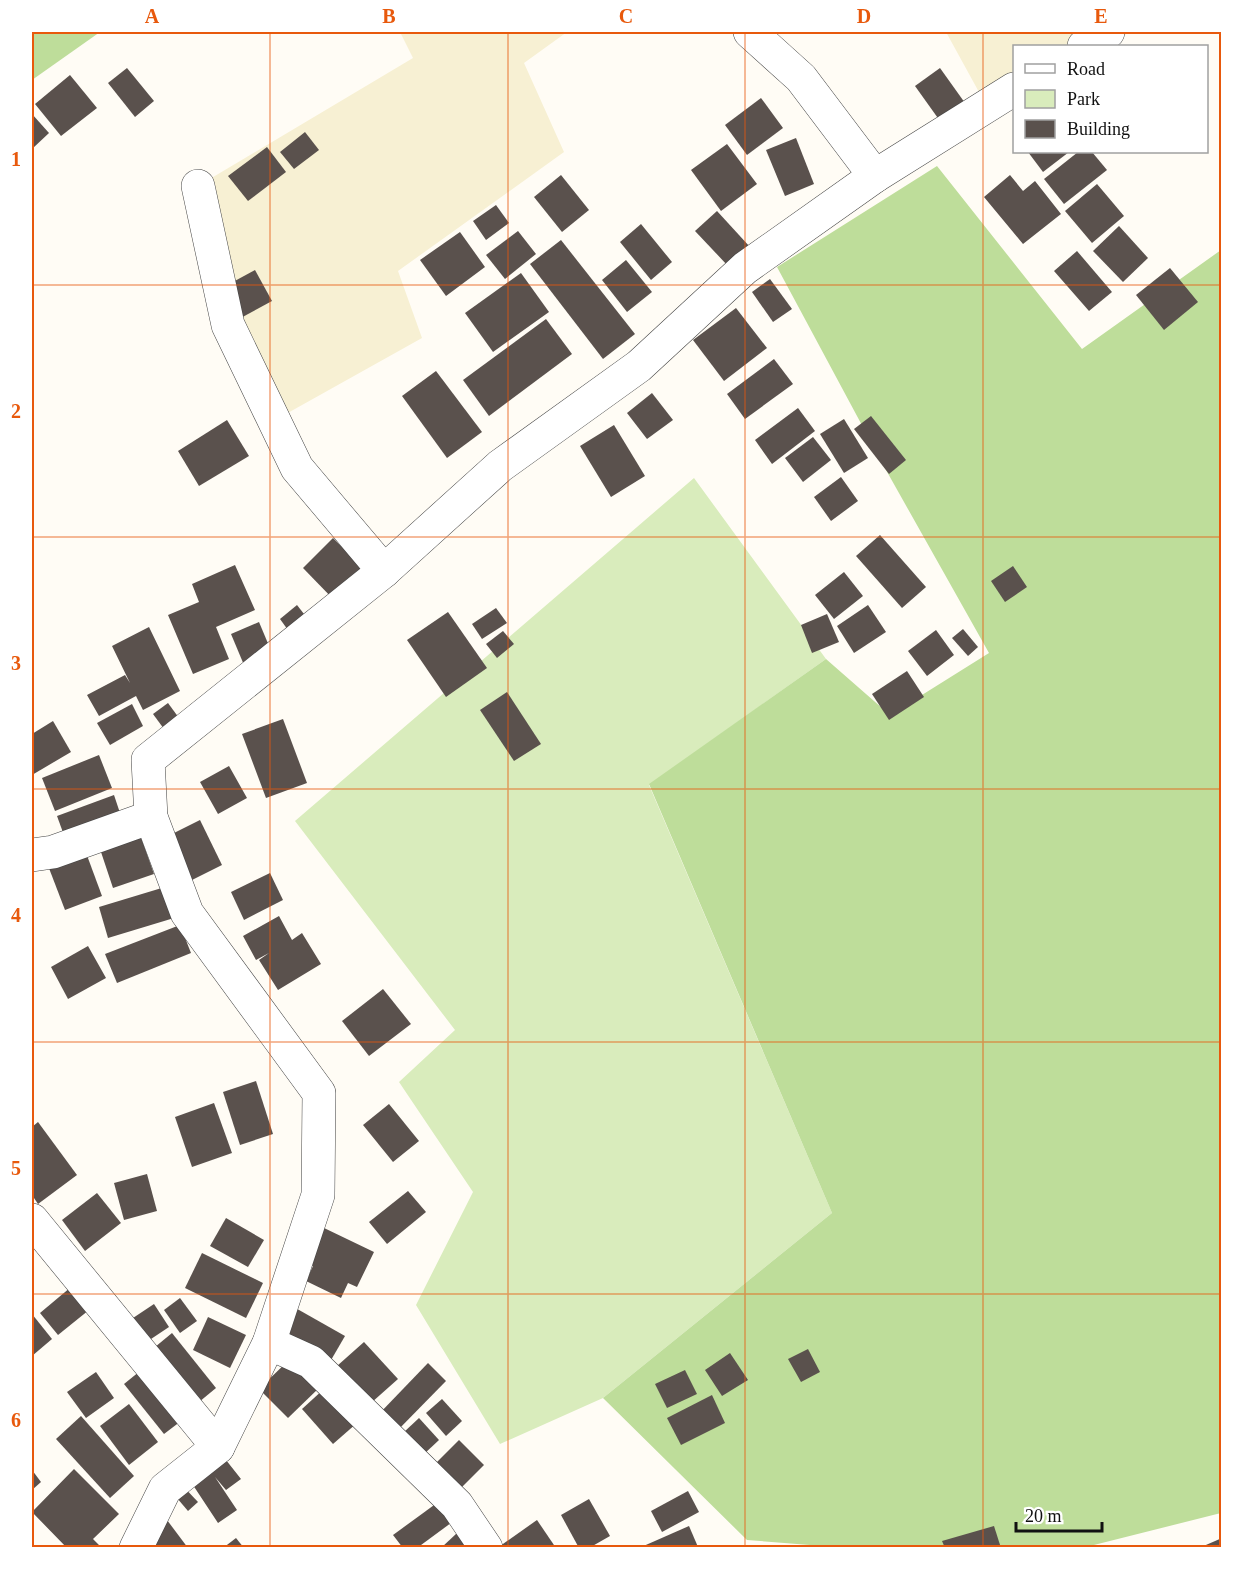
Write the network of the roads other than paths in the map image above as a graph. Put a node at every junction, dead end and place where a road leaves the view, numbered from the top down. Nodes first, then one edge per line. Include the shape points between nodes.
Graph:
1 (750, 32) edge
2 (1108, 32) edge
3 (1086, 45) edge
4 (1013, 90) edge
5 (874, 176) junction
6 (198, 186) dead end
7 (384, 571) junction
8 (151, 818) junction
9 (32, 855) edge
10 (32, 1220) edge
11 (269, 1343) junction
12 (218, 1447) junction
13 (136, 1548) edge
14 (486, 1548) edge

1 - 5 street via 801,78
2 - 3 street
4 - 5 street
5 - 7 street via 745,268 639,366 500,466
6 - 7 street via 228,325 297,468
7 - 8 street via 148,760
8 - 9 street via 53,852
8 - 11 street via 187,913 319,1093 318,1195
10 - 12 street
11 - 12 street
11 - 14 street via 310,1362 457,1505
12 - 13 street via 165,1489

